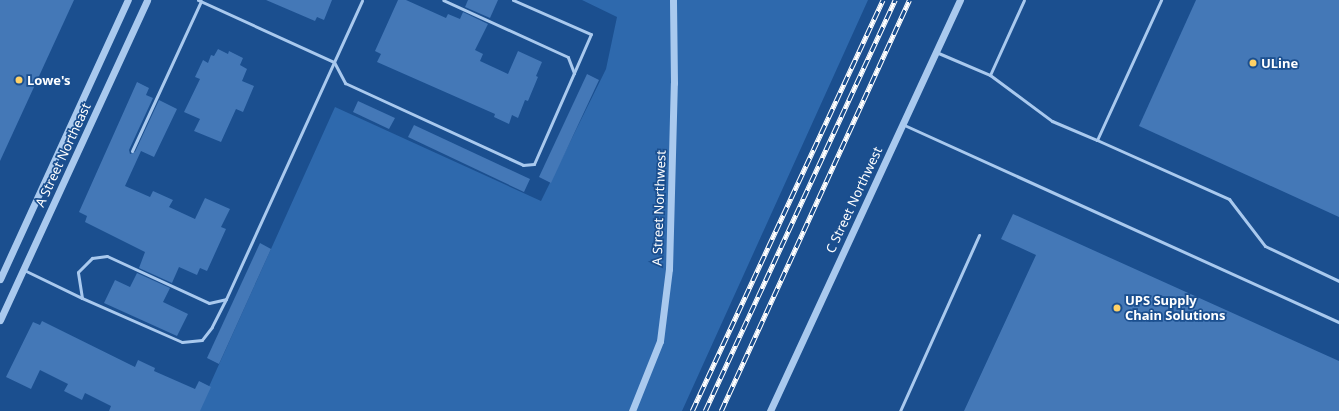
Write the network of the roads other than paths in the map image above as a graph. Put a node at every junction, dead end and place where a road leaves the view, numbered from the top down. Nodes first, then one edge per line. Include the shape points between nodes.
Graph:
1 (128, 0) edge
2 (147, 0) edge
3 (362, 0) edge
4 (443, 0) edge
5 (513, 0) edge
6 (673, 0) edge
7 (960, 0) edge
8 (1024, 0) edge
9 (1161, 0) edge
10 (200, 1) edge
11 (936, 52) junction
12 (334, 62) junction
13 (574, 73) junction
14 (990, 75) junction
15 (902, 124) junction
16 (1097, 140) junction
17 (132, 151) dead end
18 (979, 235) dead end
19 (23, 270) junction
20 (0, 279) edge
21 (1339, 281) edge
22 (82, 298) junction
23 (226, 299) junction
24 (0, 320) edge
25 (1339, 322) edge
26 (632, 411) edge
27 (770, 411) edge
28 (900, 411) edge

1 - 20 street, A Street Northeast
2 - 19 street, A Street Northeast
3 - 12 lane
4 - 13 lane via 568,57
5 - 13 lane via 591,34
6 - 26 street, A Street Northwest via 674,83 669,269 660,341
7 - 11 street, C Street Northwest
8 - 14 lane
9 - 16 lane
10 - 12 lane
10 - 17 lane
11 - 14 lane
11 - 15 street, C Street Northwest
12 - 13 lane via 345,83 523,165 534,164
12 - 23 lane
14 - 16 lane via 1052,121
15 - 25 lane
15 - 27 street, C Street Northwest
16 - 21 lane via 1229,199 1264,246
18 - 28 lane
19 - 22 lane
19 - 24 street, A Street Northeast
22 - 23 lane via 182,342 202,340 212,327
22 - 23 lane via 78,272 92,258 107,256 209,302

